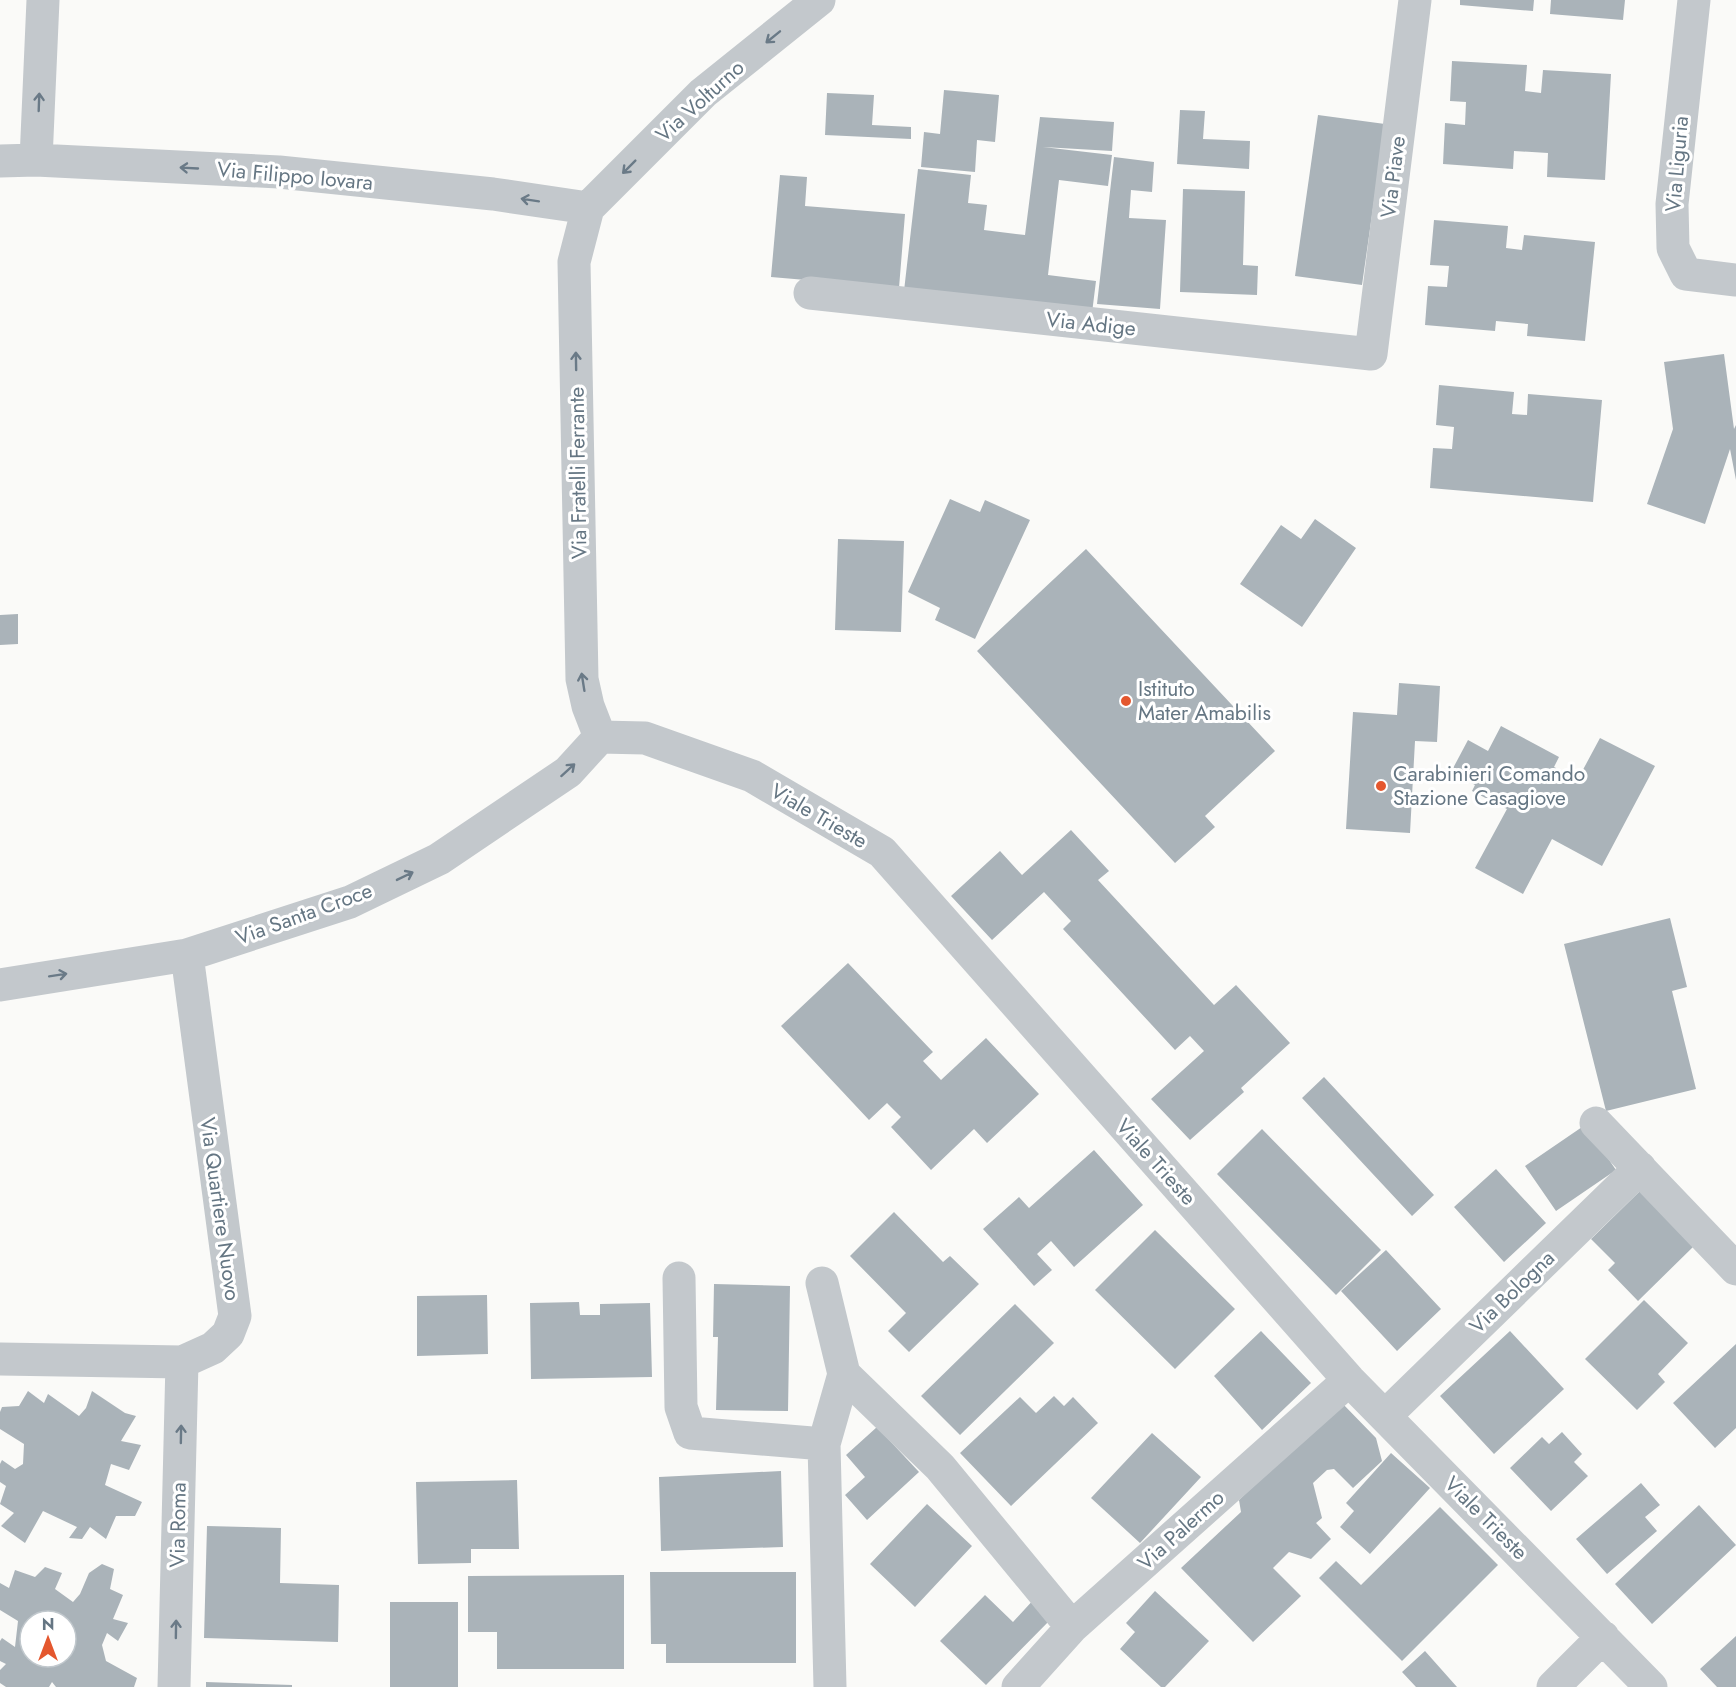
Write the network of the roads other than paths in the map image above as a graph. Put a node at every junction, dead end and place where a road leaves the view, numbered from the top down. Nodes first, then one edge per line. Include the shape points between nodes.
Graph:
1 (43, 0) edge
2 (819, 0) edge
3 (1415, 0) edge
4 (1694, 0) edge
5 (36, 160) junction
6 (0, 161) edge
7 (588, 208) junction
8 (1736, 280) edge
9 (810, 293) dead end
10 (1371, 354) joint
11 (600, 737) junction
12 (187, 955) junction
13 (0, 985) edge
14 (1596, 1123) dead end
15 (1640, 1168) junction
16 (1736, 1269) edge
17 (679, 1278) dead end
18 (822, 1282) dead end
19 (0, 1359) edge
20 (182, 1362) junction
21 (844, 1374) junction
22 (1349, 1380) junction
23 (1385, 1416) junction
24 (824, 1444) junction
25 (1072, 1627) junction
26 (1603, 1637) junction
27 (174, 1687) edge
28 (830, 1687) edge
29 (1018, 1687) edge
30 (1553, 1687) edge
31 (1651, 1687) edge

5 -> 1 street
2 -> 7 street, Via Volturno via 703,93
3 - 10 street, Via Piave
4 - 8 street, Via Liguria via 1672,204 1673,248 1686,274
5 - 6 street, Via Filippo Iovara
7 -> 5 street, Via Filippo Iovara via 279,172
11 -> 7 street, Via Fratelli Ferrante via 582,678 574,262
9 - 10 street, Via Adige
12 -> 11 street, Via Santa Croce via 350,902 439,859 568,772
11 - 22 street, Viale Trieste via 645,738 752,776 882,852
13 -> 12 street, Via Santa Croce
12 - 20 street, Via Quartiere Nuovo via 235,1316 228,1334 213,1348
14 - 15 street
15 - 16 street
15 - 23 street, Via Bologna
17 - 24 street via 681,1407 690,1433
18 - 21 street
19 - 20 street, Via Quartiere Nuovo
27 -> 20 street, Via Roma
21 - 24 street
21 - 25 street via 940,1467
22 - 23 street, Viale Trieste
22 - 25 street, Via Palermo
23 - 26 street, Viale Trieste
24 - 28 street
25 - 29 street, Via Palermo
26 - 30 street
26 - 31 street, Viale Trieste

